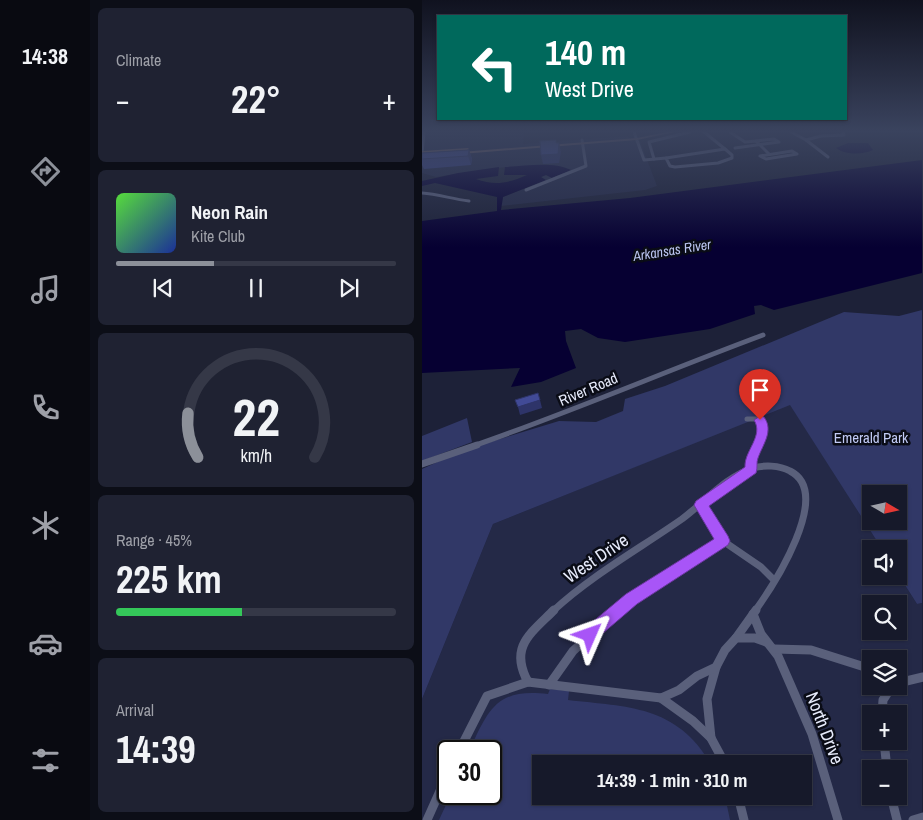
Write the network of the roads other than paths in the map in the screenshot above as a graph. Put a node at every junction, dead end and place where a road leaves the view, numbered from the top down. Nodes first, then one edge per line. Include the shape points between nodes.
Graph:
1 (575, 170) edge
2 (526, 190) dead end
3 (422, 193) edge
4 (469, 201) dead end
5 (763, 335) dead end
6 (747, 419) dead end
7 (422, 464) edge
8 (751, 469) junction
9 (700, 505) junction
10 (723, 541) junction
11 (774, 580) junction
12 (753, 614) junction
13 (736, 638) junction
14 (766, 642) junction
15 (774, 649) junction
16 (862, 665) edge
17 (716, 666) junction
18 (922, 677) edge
19 (907, 681) edge
20 (528, 682) junction
21 (550, 685) junction
22 (660, 698) junction
23 (711, 738) junction
24 (465, 740) edge
25 (720, 755) edge
26 (437, 798) edge
27 (740, 805) edge
28 (893, 805) edge
29 (922, 817) edge
30 (427, 820) edge
31 (744, 820) edge
32 (838, 820) edge
33 (897, 820) edge
34 (914, 820) edge

1 - 2 street
3 - 4 street
5 - 7 street, River Road via 542,422
6 - 8 street via 758,419 762,423 761,439 750,462
8 - 9 street, West Drive
8 - 11 street via 772,466 788,470 803,482 807,494 803,522
9 - 10 street
9 - 20 street, West Drive via 585,582 546,617 520,649 519,659
10 - 11 street
10 - 21 street via 619,608 573,653
11 - 12 street
12 - 13 street
12 - 14 street, North Drive
13 - 14 street via 755,638
13 - 17 street
14 - 15 street, North Drive
15 - 16 street via 830,653
15 - 32 street, North Drive via 815,743
17 - 22 street
17 - 23 street via 707,699
18 - 19 street
20 - 21 street
20 - 24 street via 488,696
21 - 22 street
22 - 23 street
23 - 25 street
26 - 30 street
27 - 31 street
28 - 33 street
29 - 34 street

